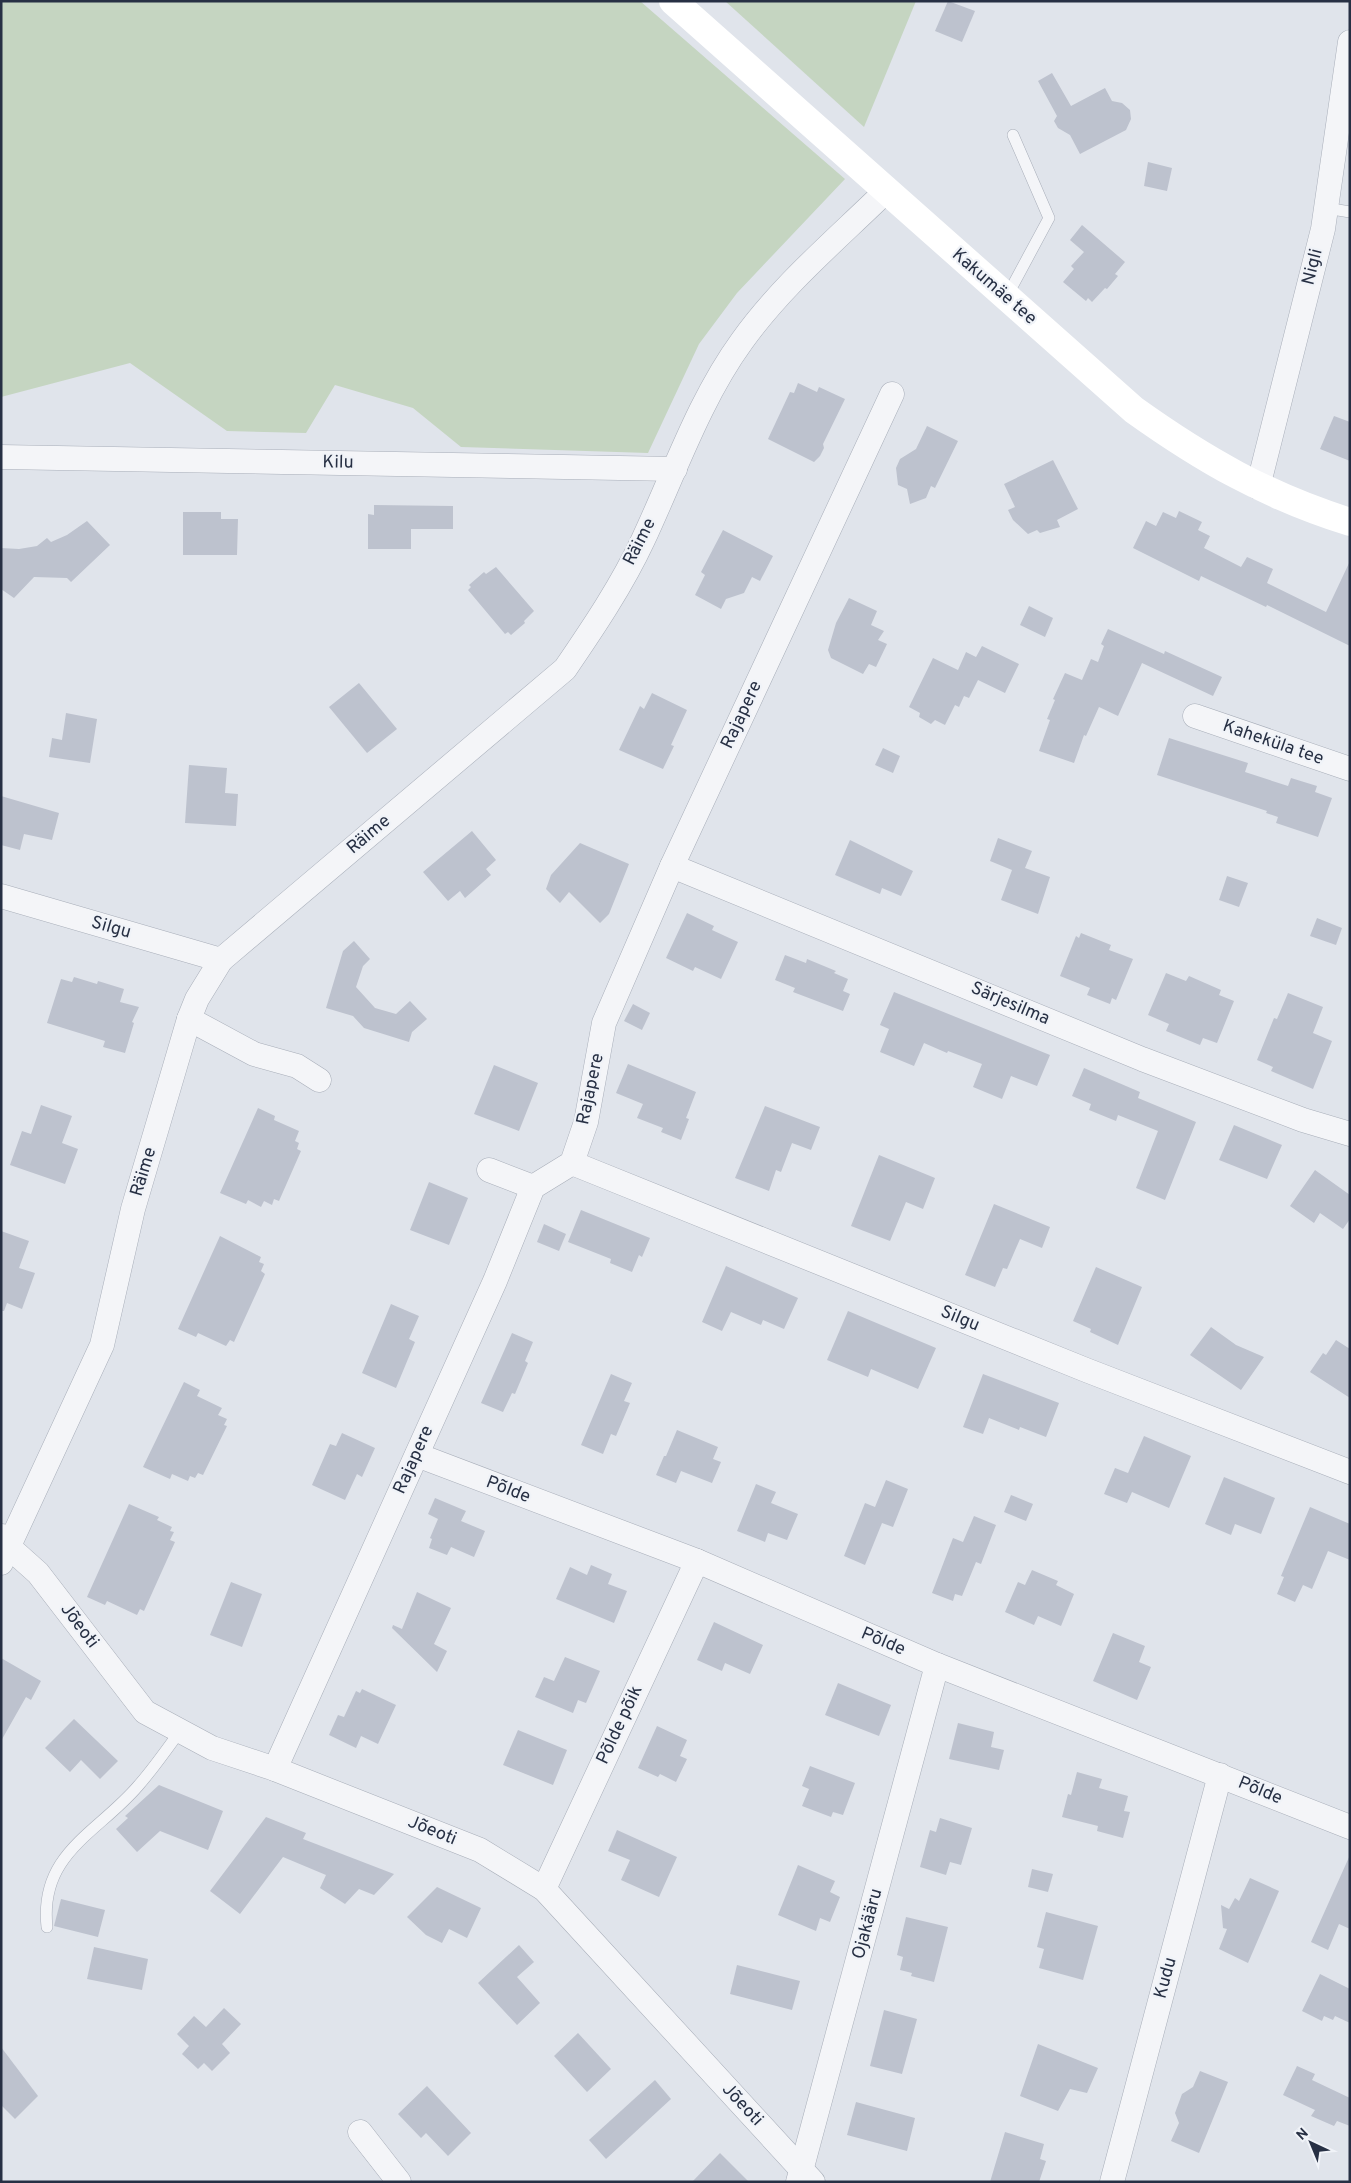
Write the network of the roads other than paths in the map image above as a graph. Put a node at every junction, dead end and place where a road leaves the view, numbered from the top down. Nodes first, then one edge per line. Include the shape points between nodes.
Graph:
1 (673, 1) edge
2 (1350, 42) edge
3 (1013, 135) dead end
4 (886, 192) junction
5 (1326, 208) junction
6 (1350, 212) edge
7 (1006, 298) junction
8 (892, 394) dead end
9 (1, 457) edge
10 (674, 470) junction
11 (1258, 487) junction
12 (1350, 522) edge
13 (1196, 716) dead end
14 (1350, 769) edge
15 (672, 866) junction
16 (1, 896) edge
17 (221, 960) junction
18 (189, 1019) junction
19 (319, 1080) dead end
20 (1350, 1134) edge
21 (572, 1162) junction
22 (489, 1170) dead end
23 (533, 1187) junction
24 (417, 1455) junction
25 (1350, 1472) edge
26 (4, 1549) edge
27 (696, 1561) junction
28 (937, 1666) junction
29 (180, 1731) junction
30 (276, 1769) junction
31 (1220, 1775) junction
32 (1350, 1827) edge
33 (544, 1889) junction
34 (47, 1928) dead end
35 (360, 2132) dead end
36 (804, 2178) edge
37 (399, 2182) edge
38 (1112, 2182) edge

1 - 4 street, Kakumäe tee
2 - 5 street, Nigli
3 - 7 lane via 1049,218
4 - 7 street, Kakumäe tee
4 - 10 street, Räime via 769,306 741,342 716,382
5 - 6 lane
5 - 11 street, Nigli
7 - 11 street, Kakumäe tee via 1134,410 1190,449
8 - 15 street, Rajapere
9 - 10 street, Kilu
10 - 17 street, Räime via 642,542 565,669
11 - 12 street, Kakumäe tee
13 - 14 street, Kaheküla tee
15 - 20 street, Särjesilma via 1142,1059 1303,1120
15 - 21 street, Rajapere via 604,1023 586,1122
16 - 17 street, Silgu
17 - 18 street, Räime via 197,999
18 - 19 street via 254,1054 297,1066
18 - 26 street, Räime via 133,1209 102,1345
21 - 23 street
21 - 25 street, Silgu via 1086,1370
22 - 23 street
23 - 24 street, Rajapere
24 - 27 street, Põlde
24 - 30 street, Rajapere
26 - 29 street, Jõeoti via 38,1573 145,1712
27 - 28 street, Põlde
27 - 33 street, Põlde põik
28 - 31 street, Põlde
28 - 36 street, Ojakääru
29 - 30 street, Jõeoti via 212,1748
29 - 34 lane via 138,1787 70,1850 51,1884 45,1909
30 - 33 street, Jõeoti via 480,1850
31 - 32 street, Põlde
31 - 38 street, Kudu
33 - 36 street, Jõeoti
35 - 37 street

